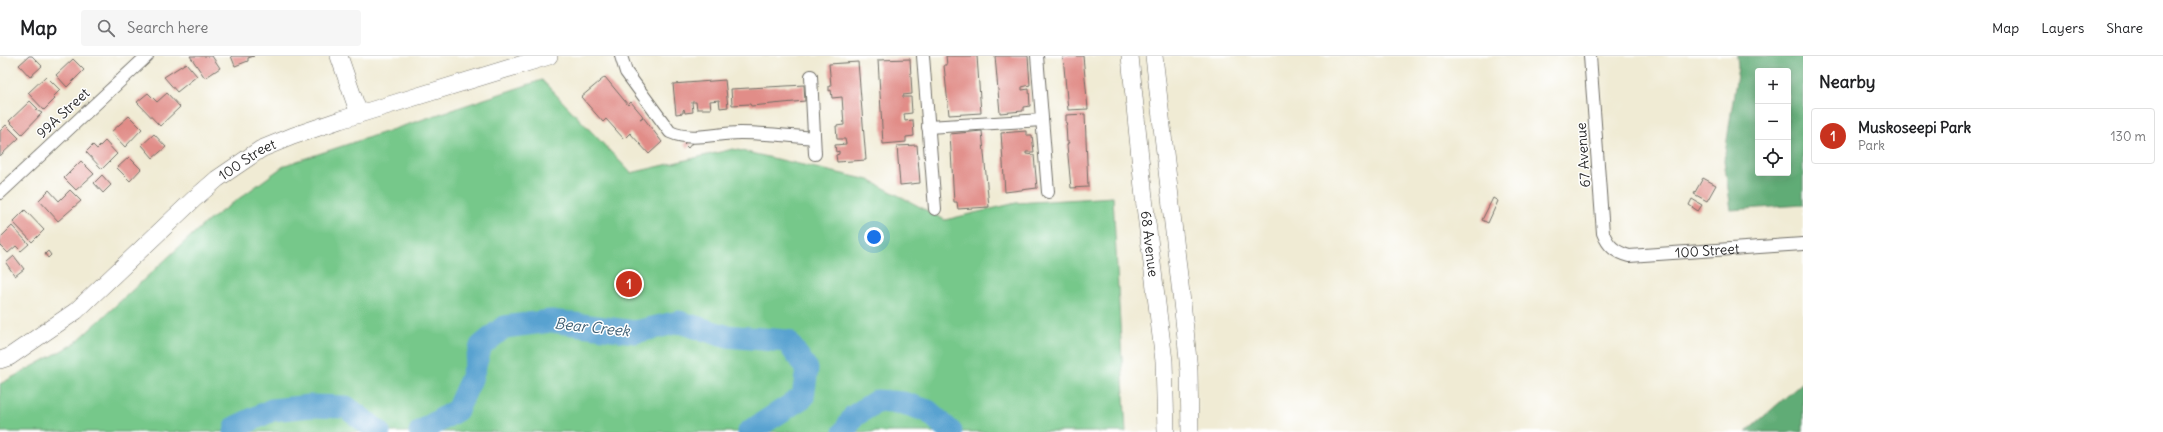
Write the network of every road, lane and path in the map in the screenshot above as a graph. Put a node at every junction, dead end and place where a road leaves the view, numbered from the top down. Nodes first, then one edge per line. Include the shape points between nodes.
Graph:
1 (147, 56) edge
2 (339, 56) edge
3 (549, 56) edge
4 (621, 56) edge
5 (923, 56) edge
6 (1037, 56) edge
7 (1130, 56) edge
8 (1154, 56) edge
9 (1590, 56) edge
10 (811, 76) dead end
11 (359, 114) junction
12 (1042, 120) junction
13 (928, 128) junction
14 (814, 138) junction
15 (815, 154) dead end
16 (1048, 192) dead end
17 (0, 193) edge
18 (935, 209) dead end
19 (1803, 244) edge
20 (1612, 249) joint
21 (0, 360) edge
22 (1166, 432) edge
23 (1190, 432) edge

1 - 17 street, 99A Street
2 - 11 main road
3 - 11 main road, 100 Street
4 - 14 street via 626,72 670,132 678,136 739,133
5 - 13 street
6 - 12 street
7 - 22 main road, 68 Avenue via 1164,361
8 - 23 main road, 68 Avenue via 1186,343
9 - 20 street, 67 Avenue via 1603,233
10 - 14 street
11 - 21 main road, 100 Street via 260,149 239,163 194,199 76,311 9,357
12 - 13 street
12 - 16 street
13 - 18 street
14 - 15 street
19 - 20 street, 100 Street via 1629,256

